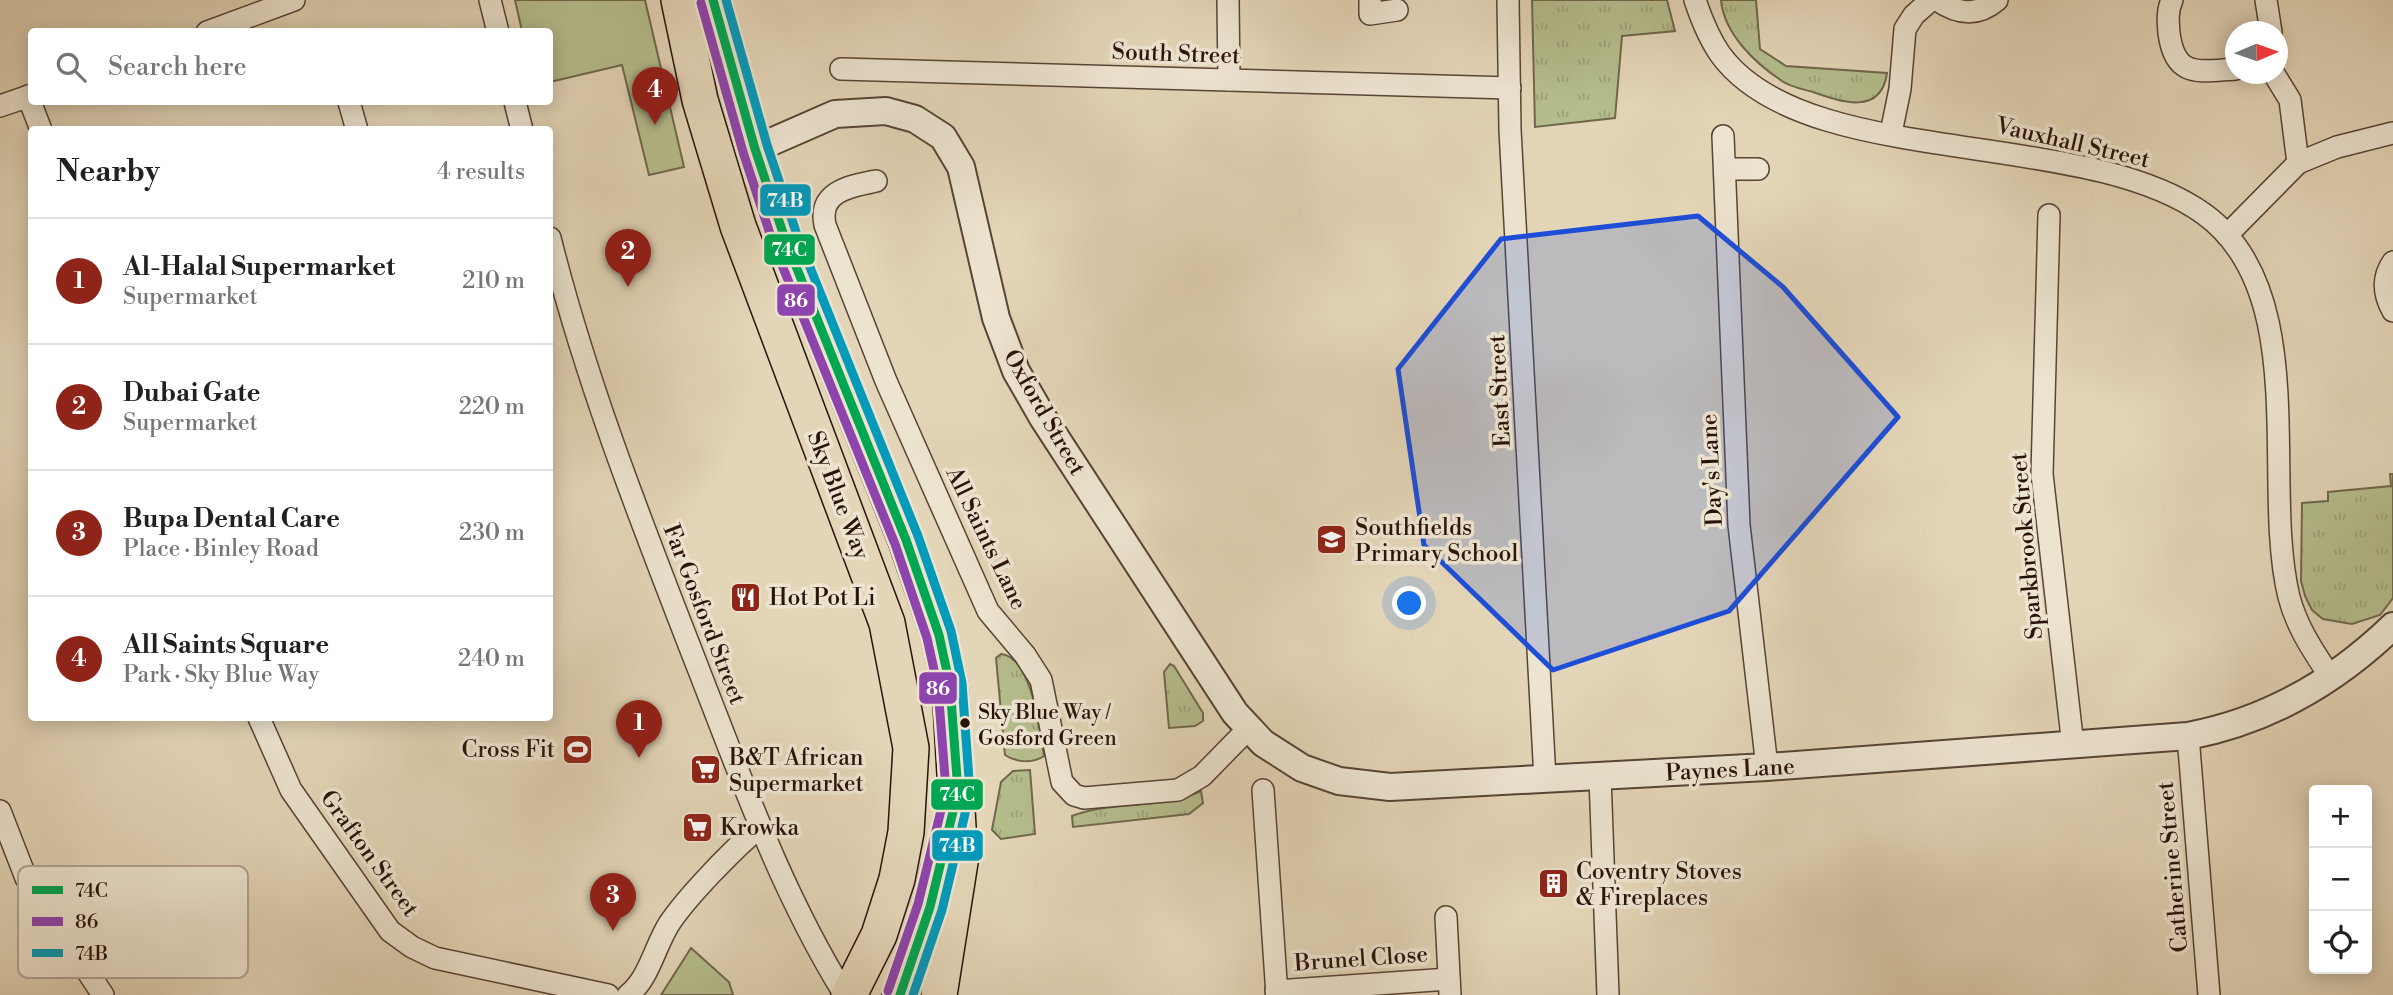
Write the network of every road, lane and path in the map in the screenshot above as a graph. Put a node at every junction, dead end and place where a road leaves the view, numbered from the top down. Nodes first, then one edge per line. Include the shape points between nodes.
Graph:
1 (294, 0) edge
2 (490, 0) edge
3 (679, 0) edge
4 (713, 0) edge
5 (1228, 0) edge
6 (1370, 0) edge
7 (1508, 0) edge
8 (1695, 0) edge
9 (1931, 0) edge
10 (1937, 0) edge
11 (1997, 0) edge
12 (2172, 0) edge
13 (2266, 0) edge
14 (1397, 10) dead end
15 (2269, 21) edge
16 (218, 28) edge
17 (497, 28) edge
18 (841, 69) dead end
19 (2225, 70) edge
20 (1229, 80) junction
21 (2280, 84) edge
22 (1510, 88) junction
23 (28, 96) edge
24 (33, 105) edge
25 (350, 105) edge
26 (516, 105) edge
27 (0, 106) edge
28 (40, 126) edge
29 (356, 126) edge
30 (521, 126) edge
31 (1891, 133) junction
32 (2393, 134) edge
33 (1723, 136) dead end
34 (755, 149) junction
35 (2298, 163) junction
36 (1726, 169) junction
37 (1758, 169) dead end
38 (876, 181) dead end
39 (2049, 215) dead end
40 (2227, 234) junction
41 (553, 250) edge
42 (2393, 262) edge
43 (2393, 311) edge
44 (798, 387) junction
45 (2393, 626) edge
46 (2331, 678) junction
47 (260, 721) edge
48 (1248, 729) junction
49 (2188, 736) junction
50 (2073, 746) junction
51 (1277, 753) joint
52 (1767, 767) junction
53 (1600, 777) junction
54 (1545, 779) junction
55 (958, 790) junction
56 (1264, 790) dead end
57 (0, 811) edge
58 (759, 828) junction
59 (21, 866) edge
60 (1446, 917) dead end
61 (92, 978) edge
62 (1450, 987) edge
63 (1277, 993) edge
64 (103, 995) edge
65 (608, 995) edge
66 (628, 995) edge
67 (847, 995) edge
68 (900, 995) edge
69 (939, 995) edge
70 (1608, 995) edge
71 (2209, 995) edge

1 - 16 street
2 - 17 street
3 - 44 highway, Sky Blue Way via 701,100 738,226
4 - 34 highway, Sky Blue Way
5 - 20 street
6 - 14 street via 1370,13
7 - 22 street, East Street
8 - 31 street, Vauxhall Street via 1720,54 1758,88 1805,113
9 - 31 street via 1905,29
10 - 11 street via 1964,13 1979,11
12 - 19 street via 2168,9 2172,49 2181,64 2199,72
13 - 15 street
18 - 20 street, South Street
20 - 22 street, South Street
21 - 35 street via 2290,100
22 - 54 street, East Street
23 - 27 street
24 - 28 street
25 - 29 street
26 - 30 street
31 - 40 street, Vauxhall Street via 2146,183 2204,214
32 - 35 street via 2337,147
33 - 36 street, Day's Lane
34 - 44 highway via 743,169 742,183 790,320
34 - 48 street, Oxford Street via 835,114 886,111 915,119 943,137 961,167 996,318 1016,371
34 - 55 highway, Sky Blue Way via 785,239 906,540 939,635 950,686
35 - 40 street
36 - 37 street
36 - 52 street, Day's Lane via 1739,525
38 - 48 street, All Saints Lane via 834,194 824,208 825,225 886,381 988,611 1041,680 1062,782 1084,797 1171,793 1202,776
39 - 50 street, Sparkbrook Street via 2042,474
40 - 46 street, Vauxhall Street via 2260,291 2269,330 2283,562 2290,599 2302,634
41 - 58 street, Far Gosford Street via 582,360
42 - 43 street via 2385,293
44 - 67 highway, Sky Blue Way via 887,623 911,748 906,832 897,878 879,935
45 - 46 street, Paynes Lane
46 - 49 street, Paynes Lane via 2246,722
47 - 65 street, Grafton Street via 290,790 390,931 435,958
48 - 51 street, Oxford Street
49 - 50 street, Paynes Lane
49 - 71 street, Catherine Street
50 - 52 street, Paynes Lane
51 - 54 street, Paynes Lane via 1322,776 1366,785
52 - 53 street, Paynes Lane
53 - 54 street, Paynes Lane
53 - 70 street
55 - 68 highway via 930,907
55 - 69 highway, Sky Blue Way via 960,862
56 - 63 street
57 - 59 street
58 - 66 street via 670,923 643,977
58 - 67 street, Far Gosford Street via 805,928
60 - 62 street, Brunel Close
61 - 64 street
62 - 63 street, Brunel Close via 1392,981

